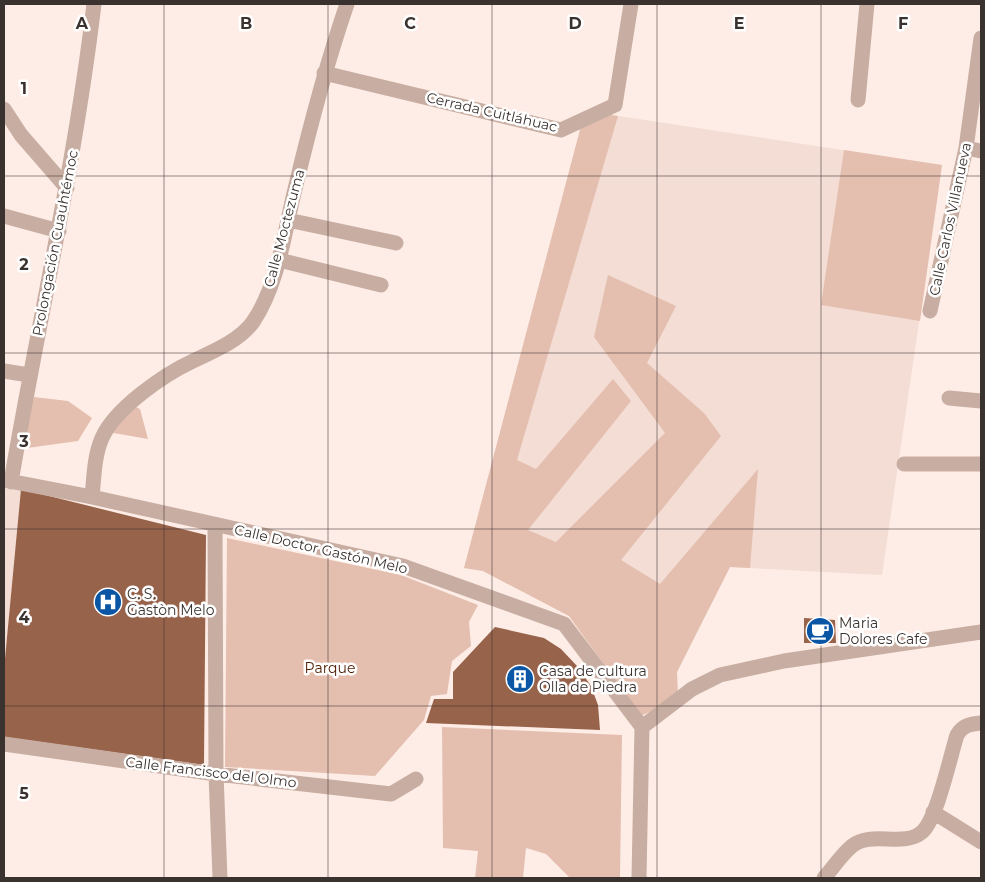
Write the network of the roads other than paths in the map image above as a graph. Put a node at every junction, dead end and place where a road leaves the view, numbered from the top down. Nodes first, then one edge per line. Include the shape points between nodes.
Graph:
1 (94, 4) edge
2 (347, 4) edge
3 (631, 4) edge
4 (867, 4) edge
5 (981, 38) edge
6 (324, 73) junction
7 (858, 100) dead end
8 (4, 109) edge
9 (966, 148) junction
10 (981, 151) edge
11 (67, 188) junction
12 (4, 216) edge
13 (288, 220) junction
14 (59, 231) junction
15 (396, 243) dead end
16 (279, 260) junction
17 (381, 285) dead end
18 (930, 311) dead end
19 (4, 371) edge
20 (29, 376) junction
21 (949, 398) dead end
22 (981, 401) edge
23 (904, 464) dead end
24 (981, 464) edge
25 (7, 481) edge
26 (92, 497) junction
27 (216, 526) junction
28 (981, 632) edge
29 (981, 723) edge
30 (642, 727) junction
31 (4, 744) edge
32 (216, 774) junction
33 (416, 779) dead end
34 (933, 812) junction
35 (981, 842) edge
36 (220, 878) edge
37 (639, 878) edge
38 (824, 878) edge

1 - 11 street, Prolongación Cuauhtémoc
2 - 6 street, Calle Moctezuma
3 - 6 street, Cerrada Cuitláhuac via 614,105 561,130
4 - 7 street
5 - 9 street, Calle Carlos Villanueva
6 - 13 street, Calle Moctezuma
8 - 11 street via 21,135
9 - 10 street
9 - 18 street, Calle Carlos Villanueva
11 - 14 street, Prolongación Cuauhtémoc
12 - 14 street
13 - 15 street
13 - 16 street, Calle Moctezuma
14 - 20 street, Prolongación Cuauhtémoc
16 - 17 street
16 - 26 street, Calle Moctezuma via 252,323 225,346 183,366 131,401 108,429 97,454
19 - 20 street
20 - 25 street, Prolongación Cuauhtémoc
21 - 22 street
23 - 24 street
25 - 26 street, Calle Doctor Gastón Melo
26 - 27 street, Calle Doctor Gastón Melo
27 - 30 street, Calle Doctor Gastón Melo via 403,566 564,624
27 - 32 street
28 - 30 street via 784,661 720,675 692,689
29 - 34 street via 962,727 957,735
30 - 37 street
31 - 32 street, Calle Francisco del Olmo
32 - 33 street, Calle Francisco del Olmo via 391,794
32 - 36 street
34 - 35 street
34 - 38 street via 928,826 920,834 907,838 866,839 852,846

